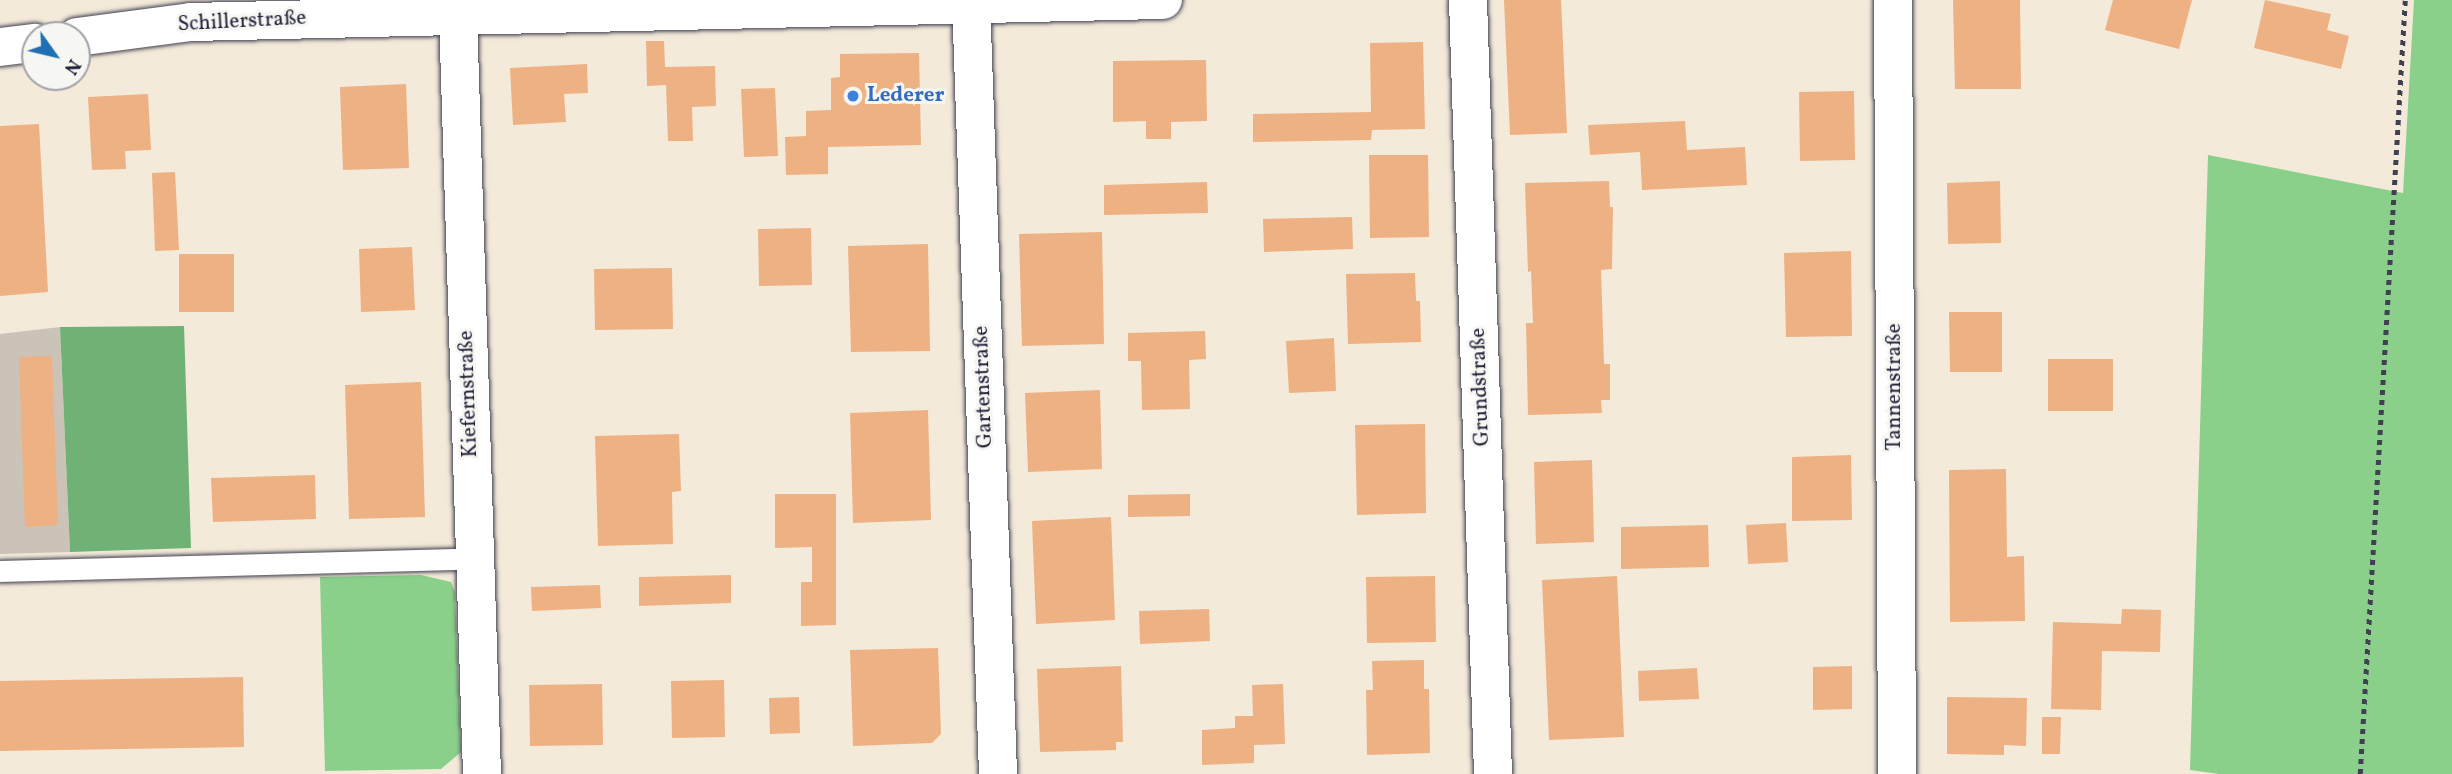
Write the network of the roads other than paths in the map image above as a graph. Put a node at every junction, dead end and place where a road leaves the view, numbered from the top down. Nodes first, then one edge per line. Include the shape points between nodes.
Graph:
1 (1163, 0) edge
2 (1468, 0) edge
3 (1894, 0) edge
4 (971, 2) edge
5 (458, 15) junction
6 (91, 35) edge
7 (21, 45) edge
8 (0, 47) edge
9 (473, 559) junction
10 (0, 571) edge
11 (482, 774) edge
12 (998, 774) edge
13 (1493, 774) edge
14 (1898, 774) edge

1 - 4 street, Schillerstraße
2 - 13 street, Grundstraße
3 - 14 street, Tannenstraße
4 - 5 street, Schillerstraße
4 - 12 street, Gartenstraße
5 - 6 street, Schillerstraße via 191,22
5 - 9 street, Kiefernstraße
7 - 8 street
9 - 10 lane
9 - 11 street, Kiefernstraße

